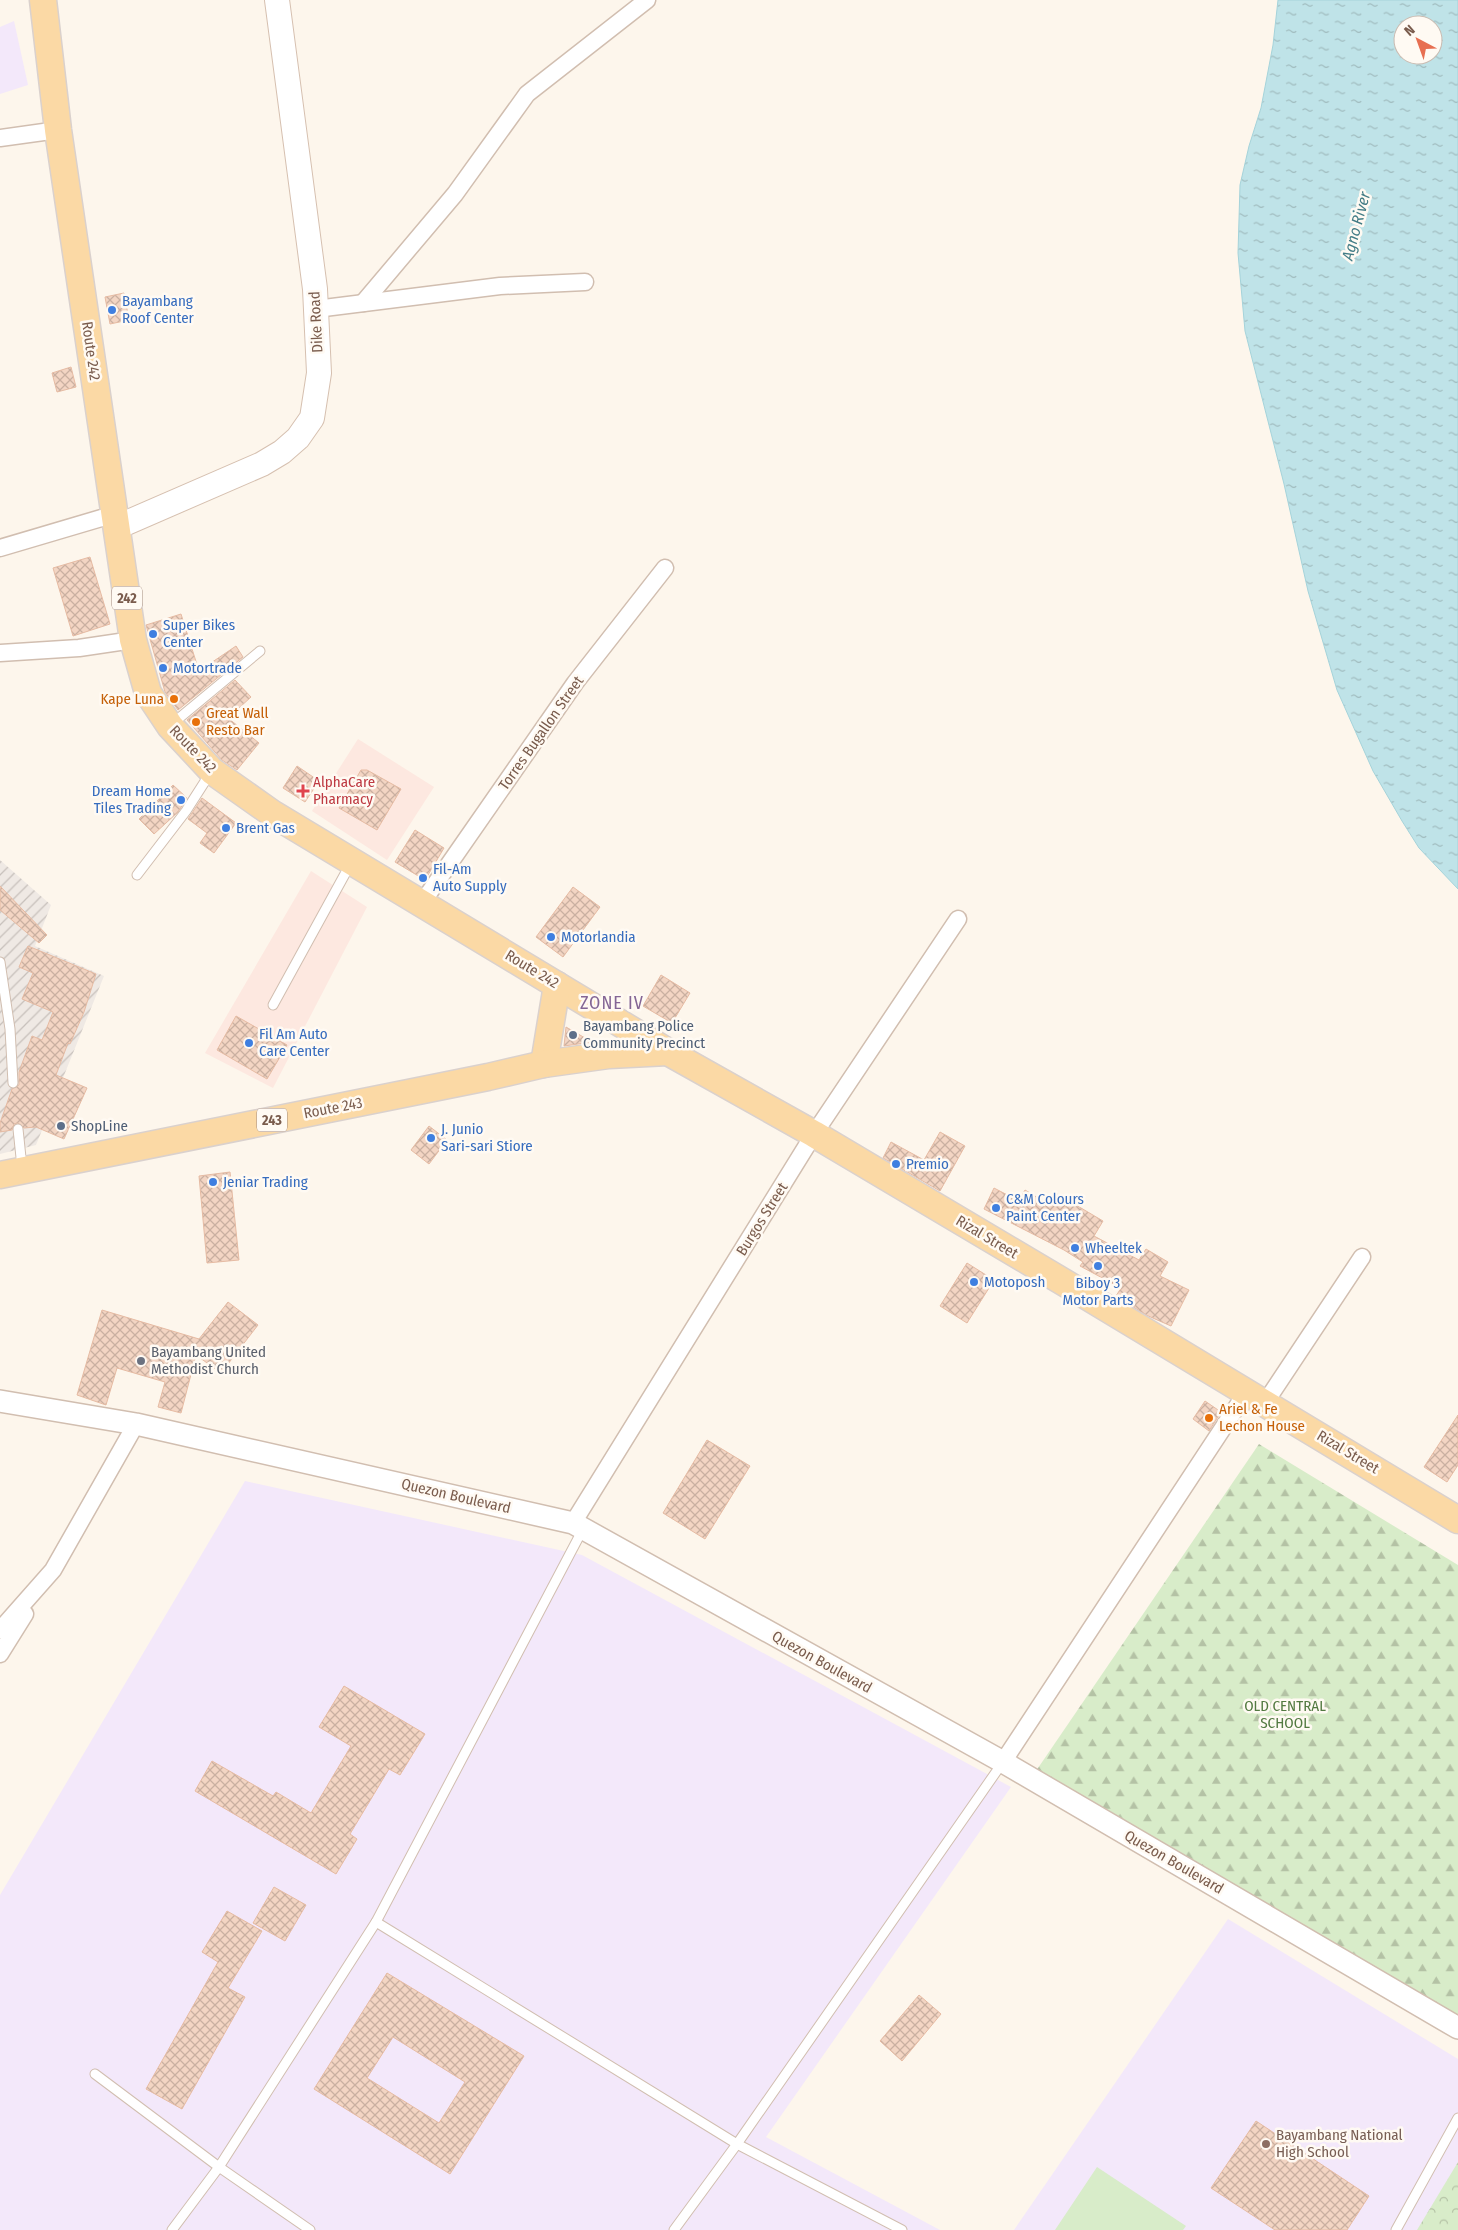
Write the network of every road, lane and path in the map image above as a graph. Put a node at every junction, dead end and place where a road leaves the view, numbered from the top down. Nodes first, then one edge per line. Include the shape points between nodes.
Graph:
1 (43, 0) edge
2 (277, 0) edge
3 (648, 0) edge
4 (58, 130) junction
5 (0, 138) edge
6 (585, 282) dead end
7 (362, 303) junction
8 (316, 309) junction
9 (116, 520) junction
10 (0, 548) edge
11 (665, 568) dead end
12 (133, 640) junction
13 (260, 651) dead end
14 (0, 653) edge
15 (170, 726) junction
16 (212, 771) junction
17 (352, 862) junction
18 (137, 875) dead end
19 (422, 903) junction
20 (958, 919) dead end
21 (0, 962) edge
22 (557, 985) junction
23 (273, 1005) dead end
24 (668, 1052) junction
25 (544, 1064) junction
26 (13, 1084) dead end
27 (18, 1129) dead end
28 (814, 1134) junction
29 (11, 1172) edge
30 (1362, 1257) dead end
31 (1256, 1398) junction
32 (0, 1402) edge
33 (136, 1424) junction
34 (1458, 1520) edge
35 (578, 1526) junction
36 (53, 1570) junction
37 (0, 1630) edge
38 (0, 1654) edge
39 (1003, 1762) junction
40 (376, 1922) junction
41 (1458, 2028) edge
42 (95, 2074) dead end
43 (1458, 2118) edge
44 (737, 2144) junction
45 (219, 2167) junction
46 (172, 2230) edge
47 (310, 2230) edge
48 (674, 2230) edge
49 (902, 2230) edge
50 (1396, 2230) edge

1 - 4 main road, Route 242 / 242
2 - 8 main road, Dike Road via 316,289
3 - 7 street via 527,94 455,194
4 - 5 street
4 - 9 main road, Route 242 / 242
6 - 7 street via 500,286
7 - 8 street
8 - 9 main road, Dike Road via 318,380 312,418 298,438 262,464
9 - 10 street
9 - 12 main road, Route 242 / 242
11 - 19 street, Torres Bugallon Street via 575,683
12 - 14 street via 79,648
12 - 15 main road, Route 242 / 242 via 148,693
13 - 15 lane
15 - 16 main road, Route 242 / 242
16 - 17 main road, Route 242 / 242 via 301,832
16 - 18 lane
17 - 19 main road, Route 242 / 242
17 - 23 lane
19 - 22 main road, Route 242 / 242
20 - 28 street, Burgos Street
21 - 26 lane via 10,1029
22 - 24 main road, Route 242 / 242
22 - 25 main road
24 - 25 main road, Route 243 / 243 via 609,1055
24 - 28 main road, Rizal Street / 242
25 - 29 main road, Route 243 / 243 via 488,1078
27 - 29 lane
28 - 31 main road, Rizal Street / 242
28 - 35 street, Burgos Street
30 - 31 street
31 - 34 main road, Rizal Street / 242
31 - 39 street
32 - 33 street, Quezon Boulevard
33 - 35 street, Quezon Boulevard
33 - 36 street
35 - 39 street, Quezon Boulevard
35 - 40 lane
36 - 37 street
36 - 38 street
39 - 41 street, Quezon Boulevard
39 - 44 lane
40 - 44 lane
40 - 45 lane
42 - 45 lane
43 - 50 lane
44 - 48 lane
44 - 49 lane
45 - 46 lane
45 - 47 lane

